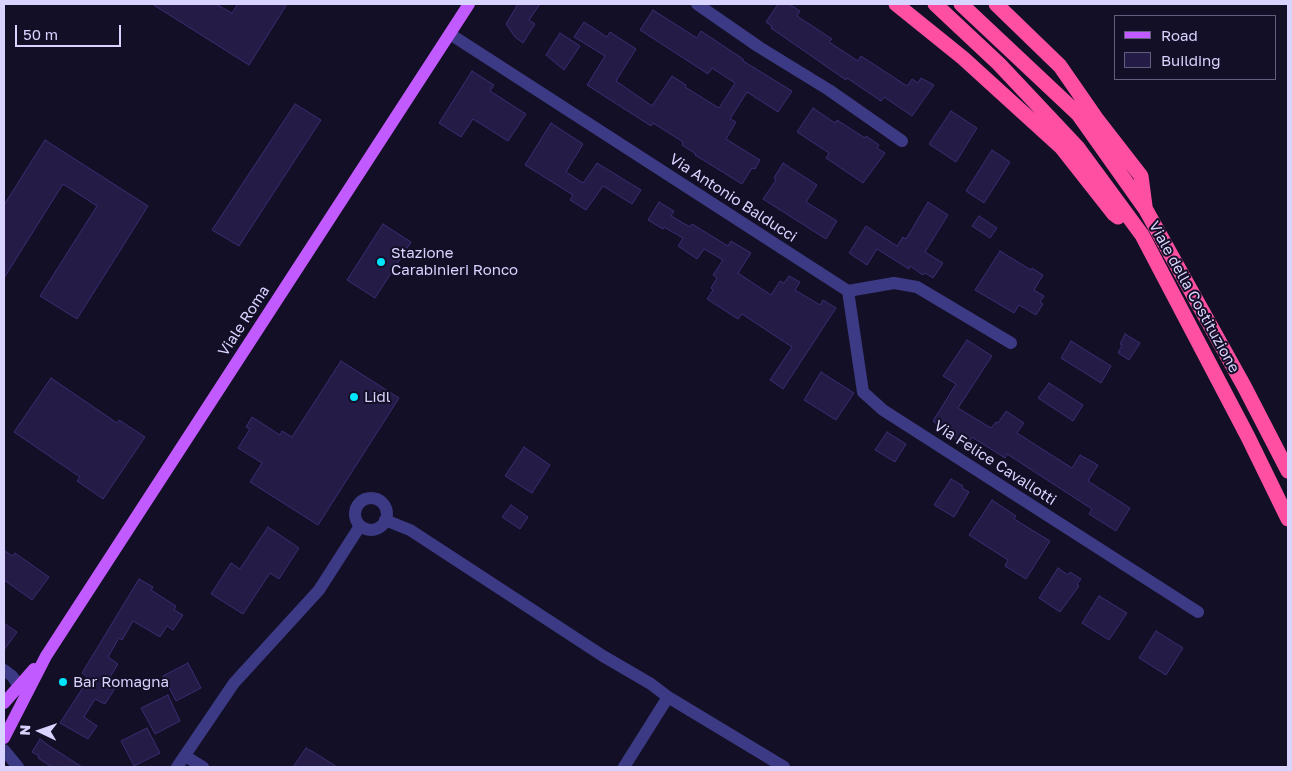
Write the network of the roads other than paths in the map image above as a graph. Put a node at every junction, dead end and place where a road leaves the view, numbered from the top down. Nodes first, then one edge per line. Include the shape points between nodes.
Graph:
1 (469, 4) edge
2 (697, 4) edge
3 (896, 4) edge
4 (935, 4) edge
5 (961, 4) edge
6 (996, 4) edge
7 (450, 34) junction
8 (902, 141) dead end
9 (1146, 210) junction
10 (1142, 234) junction
11 (848, 292) junction
12 (1011, 343) dead end
13 (1288, 472) edge
14 (1288, 518) edge
15 (386, 520) junction
16 (360, 526) junction
17 (1198, 612) dead end
18 (46, 656) junction
19 (4, 670) edge
20 (19, 686) junction
21 (668, 697) junction
22 (4, 703) edge
23 (4, 738) edge
24 (4, 750) edge
25 (185, 756) junction
26 (13, 766) edge
27 (178, 767) edge
28 (202, 767) edge
29 (624, 767) edge
30 (784, 767) edge

1 - 7 main road, Viale Roma
2 - 8 street
3 - 10 highway via 963,58 1062,148 1114,214
4 - 10 highway, Viale della Costituzione via 999,64 1078,148
5 - 9 highway, Viale della Costituzione via 1078,114
6 - 9 highway via 1060,66 1141,176
7 - 11 street, Via Antonio Balducci
7 - 18 main road, Viale Roma
9 - 13 highway, Viale della Costituzione
10 - 14 highway, Viale della Costituzione
11 - 12 street via 894,283 917,287
11 - 17 street, Via Felice Cavallotti via 863,392 876,404
15 - 16 street via 374,530
15 - 16 street via 385,506 377,499 367,498 358,503 355,513
15 - 21 street via 410,530
16 - 25 street via 319,590 234,683
18 - 20 main road, Viale Roma
18 - 23 main road, Viale Roma
19 - 20 street
20 - 22 main road, Viale Roma
21 - 29 street
21 - 30 street
24 - 26 street
25 - 27 street
25 - 28 street

